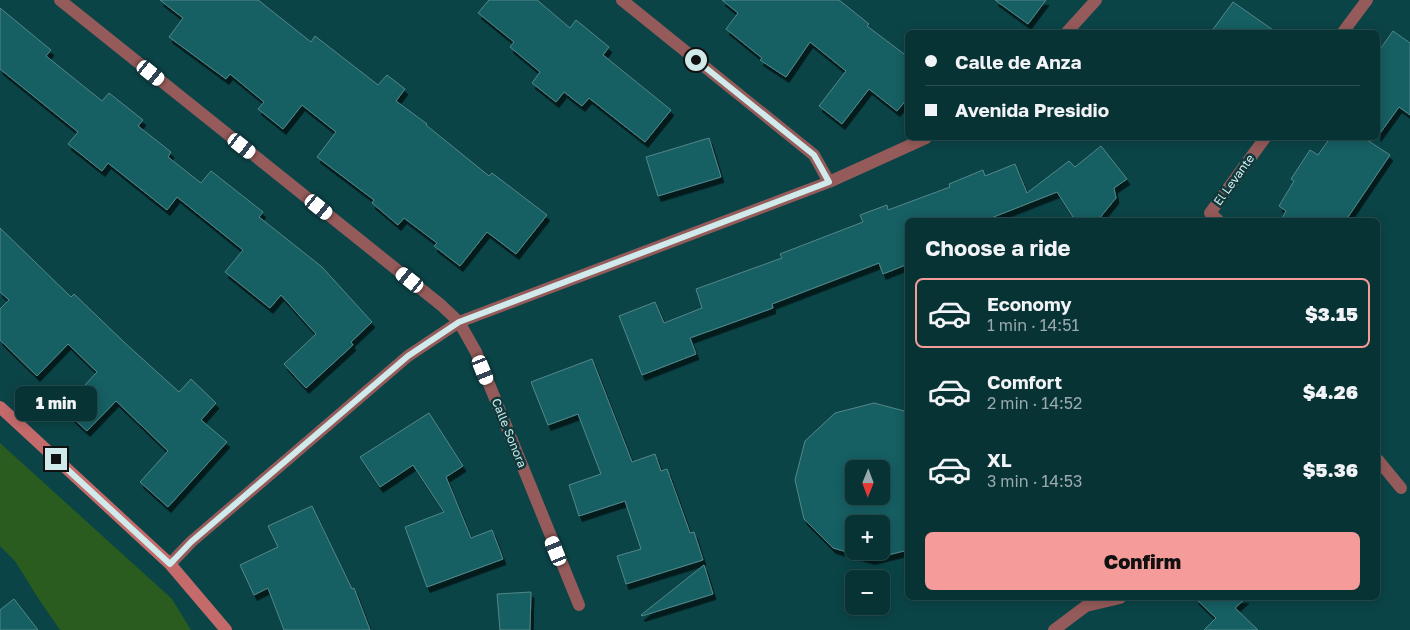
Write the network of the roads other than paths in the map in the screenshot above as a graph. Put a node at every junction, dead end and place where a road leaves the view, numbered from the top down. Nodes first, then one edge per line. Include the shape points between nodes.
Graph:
1 (60, 0) edge
2 (622, 0) edge
3 (1096, 0) edge
4 (1366, 0) edge
5 (1069, 30) edge
6 (1344, 30) edge
7 (922, 140) edge
8 (1264, 140) edge
9 (829, 182) junction
10 (1216, 218) edge
11 (459, 322) junction
12 (0, 407) edge
13 (1380, 462) edge
14 (1401, 488) dead end
15 (170, 564) junction
16 (1112, 600) edge
17 (579, 605) dead end
18 (226, 630) edge
19 (1054, 630) edge

1 - 11 street, Calle Sonora
2 - 9 street via 814,155
3 - 5 street
4 - 6 street
7 - 9 street
8 - 10 street, El Levante via 1210,213
9 - 11 street
11 - 15 street via 408,356 191,542
11 - 17 street, Calle Sonora via 476,352
12 - 15 street
13 - 14 street
15 - 18 street
16 - 19 street via 1086,606

